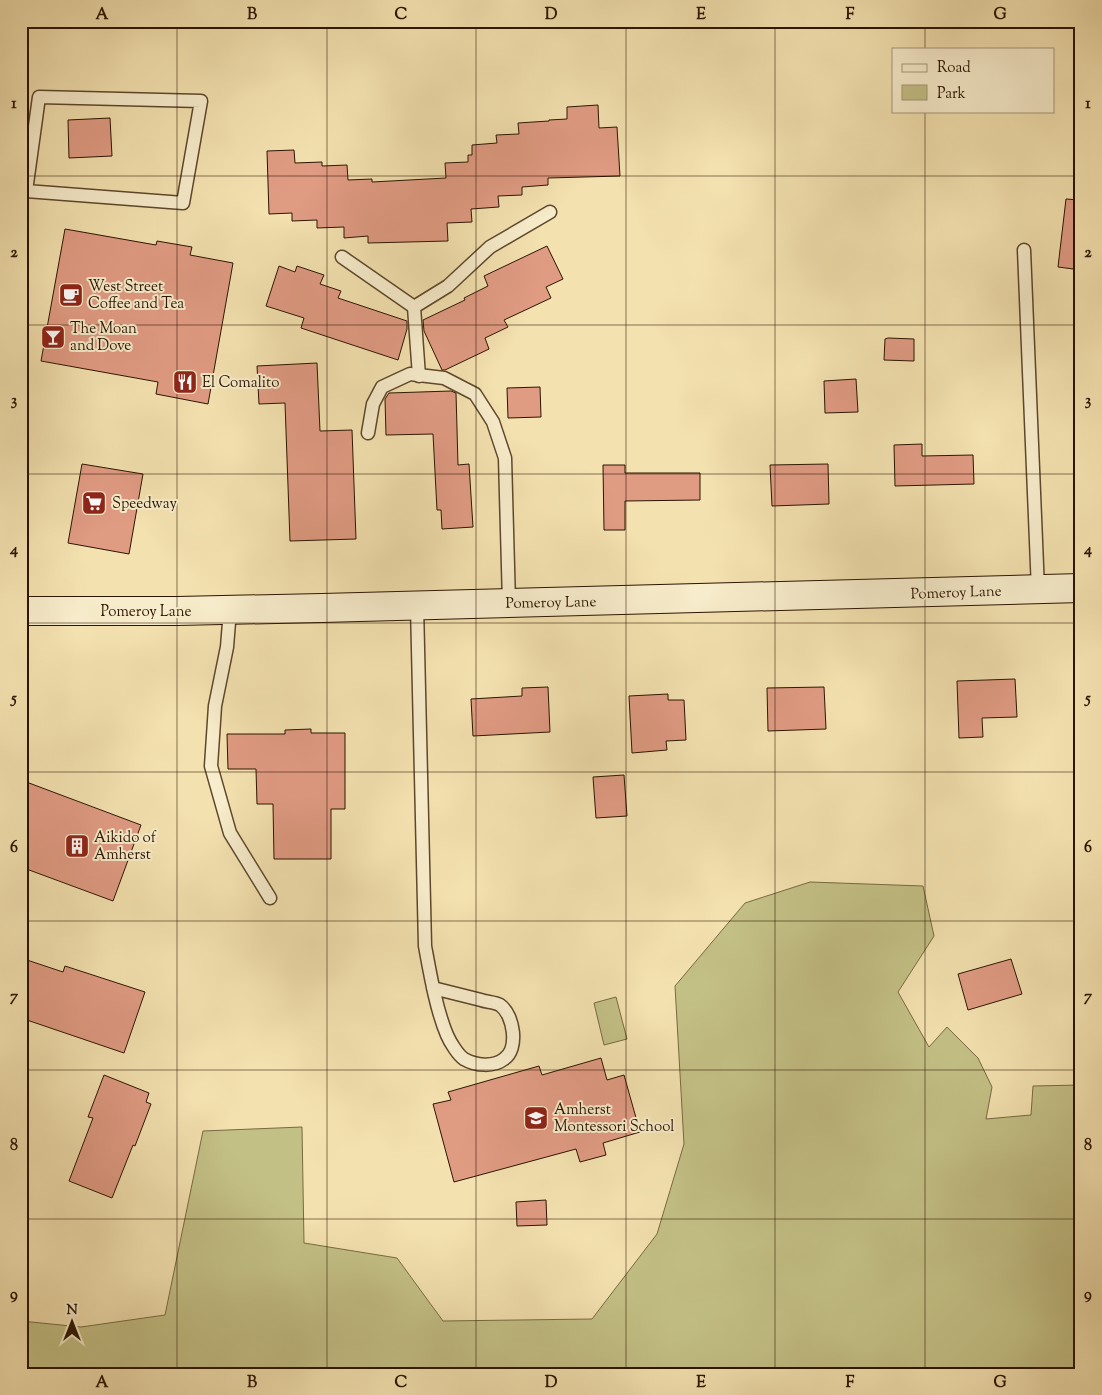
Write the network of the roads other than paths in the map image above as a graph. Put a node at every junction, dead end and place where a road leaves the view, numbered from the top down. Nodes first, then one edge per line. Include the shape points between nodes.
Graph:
1 (26, 191) joint
2 (550, 212) dead end
3 (1024, 250) dead end
4 (342, 257) dead end
5 (414, 307) junction
6 (419, 376) junction
7 (368, 433) dead end
8 (1081, 588) edge
9 (1038, 590) junction
10 (509, 603) junction
11 (416, 606) junction
12 (21, 610) edge
13 (230, 610) junction
14 (270, 898) dead end
15 (433, 988) junction

1 - 1 lane via 39,97 201,101 183,203
2 - 5 lane via 490,247 448,286
3 - 9 lane
4 - 5 lane
5 - 6 lane
6 - 7 lane via 410,374 382,386 373,404
6 - 10 lane via 444,378 475,394 493,422 505,458
8 - 9 street, Pomeroy Lane
9 - 10 street, Pomeroy Lane
10 - 11 street, Pomeroy Lane
11 - 13 street, Pomeroy Lane
11 - 15 lane via 425,946
12 - 13 street, Pomeroy Lane
13 - 14 lane via 215,706 212,766 230,833
15 - 15 lane via 447,1036 463,1058 476,1064 492,1065 506,1059 514,1032 509,1016 499,1005

